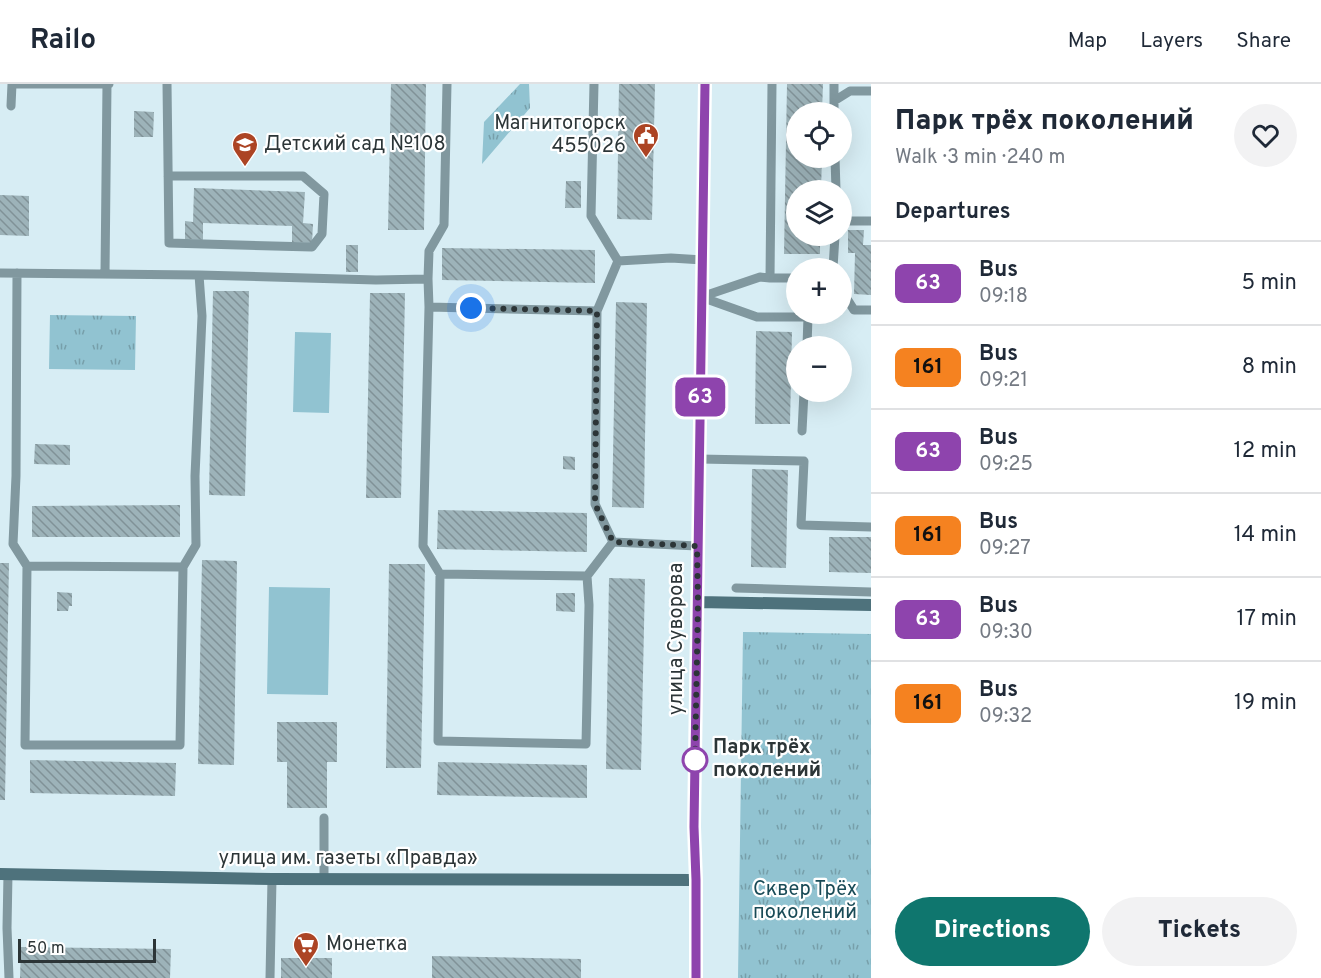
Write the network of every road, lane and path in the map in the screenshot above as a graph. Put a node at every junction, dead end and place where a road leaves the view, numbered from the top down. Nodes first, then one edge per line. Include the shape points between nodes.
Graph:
1 (12, 84) edge
2 (108, 84) edge
3 (167, 84) edge
4 (447, 84) edge
5 (594, 84) edge
6 (705, 84) edge
7 (772, 84) edge
8 (834, 84) edge
9 (871, 91) edge
10 (834, 101) joint
11 (11, 106) dead end
12 (168, 176) junction
13 (852, 221) edge
14 (871, 221) edge
15 (703, 260) junction
16 (618, 261) junction
17 (0, 273) edge
18 (17, 273) junction
19 (105, 274) junction
20 (199, 275) junction
21 (770, 278) junction
22 (786, 278) edge
23 (428, 279) junction
24 (701, 297) junction
25 (429, 307) junction
26 (852, 307) edge
27 (871, 310) edge
28 (597, 311) junction
29 (807, 336) edge
30 (804, 402) edge
31 (802, 432) dead end
32 (699, 459) junction
33 (871, 527) edge
34 (613, 542) junction
35 (697, 546) junction
36 (27, 566) junction
37 (183, 567) junction
38 (440, 574) junction
39 (587, 576) junction
40 (736, 588) dead end
41 (871, 592) edge
42 (698, 602) junction
43 (871, 605) edge
44 (324, 818) dead end
45 (4, 874) edge
46 (324, 878) junction
47 (272, 879) junction
48 (696, 880) junction
49 (9, 978) edge
50 (270, 978) edge
51 (696, 978) edge

1 - 2 lane
1 - 11 lane
2 - 19 lane
3 - 12 lane
4 - 23 lane via 444,225 429,251
5 - 16 lane via 591,216
6 - 15 main road, улица Суворова
7 - 21 lane
8 - 10 lane
9 - 10 lane via 850,91
12 - 12 lane via 169,243 312,248 322,234 324,194 303,176
13 - 14 lane
15 - 16 lane
15 - 24 main road, улица Суворова
16 - 28 lane
17 - 18 lane
18 - 19 lane
18 - 36 lane via 13,544
19 - 20 lane
20 - 23 lane
20 - 37 lane via 202,316 196,544
21 - 22 lane
21 - 24 lane via 760,277
23 - 25 lane
24 - 29 lane via 757,317 808,318
24 - 32 main road, улица Суворова
25 - 28 lane
25 - 38 lane via 423,546
26 - 27 lane
28 - 34 lane via 595,504
30 - 31 lane
32 - 33 lane via 804,461 801,525
32 - 35 main road, улица Суворова
34 - 35 lane
34 - 39 lane
35 - 42 main road, улица Суворова
36 - 37 lane
36 - 37 lane via 24,745 180,745
38 - 39 lane
38 - 39 lane via 438,741 586,744
40 - 41 lane
42 - 43 main road
42 - 48 main road, улица Суворова
44 - 46 lane
45 - 47 main road, улица им. газеты «Правда»
45 - 49 lane
46 - 47 main road, улица им. газеты «Правда»
46 - 48 main road, улица им. газеты «Правда»
47 - 50 lane
48 - 51 main road, улица Суворова

